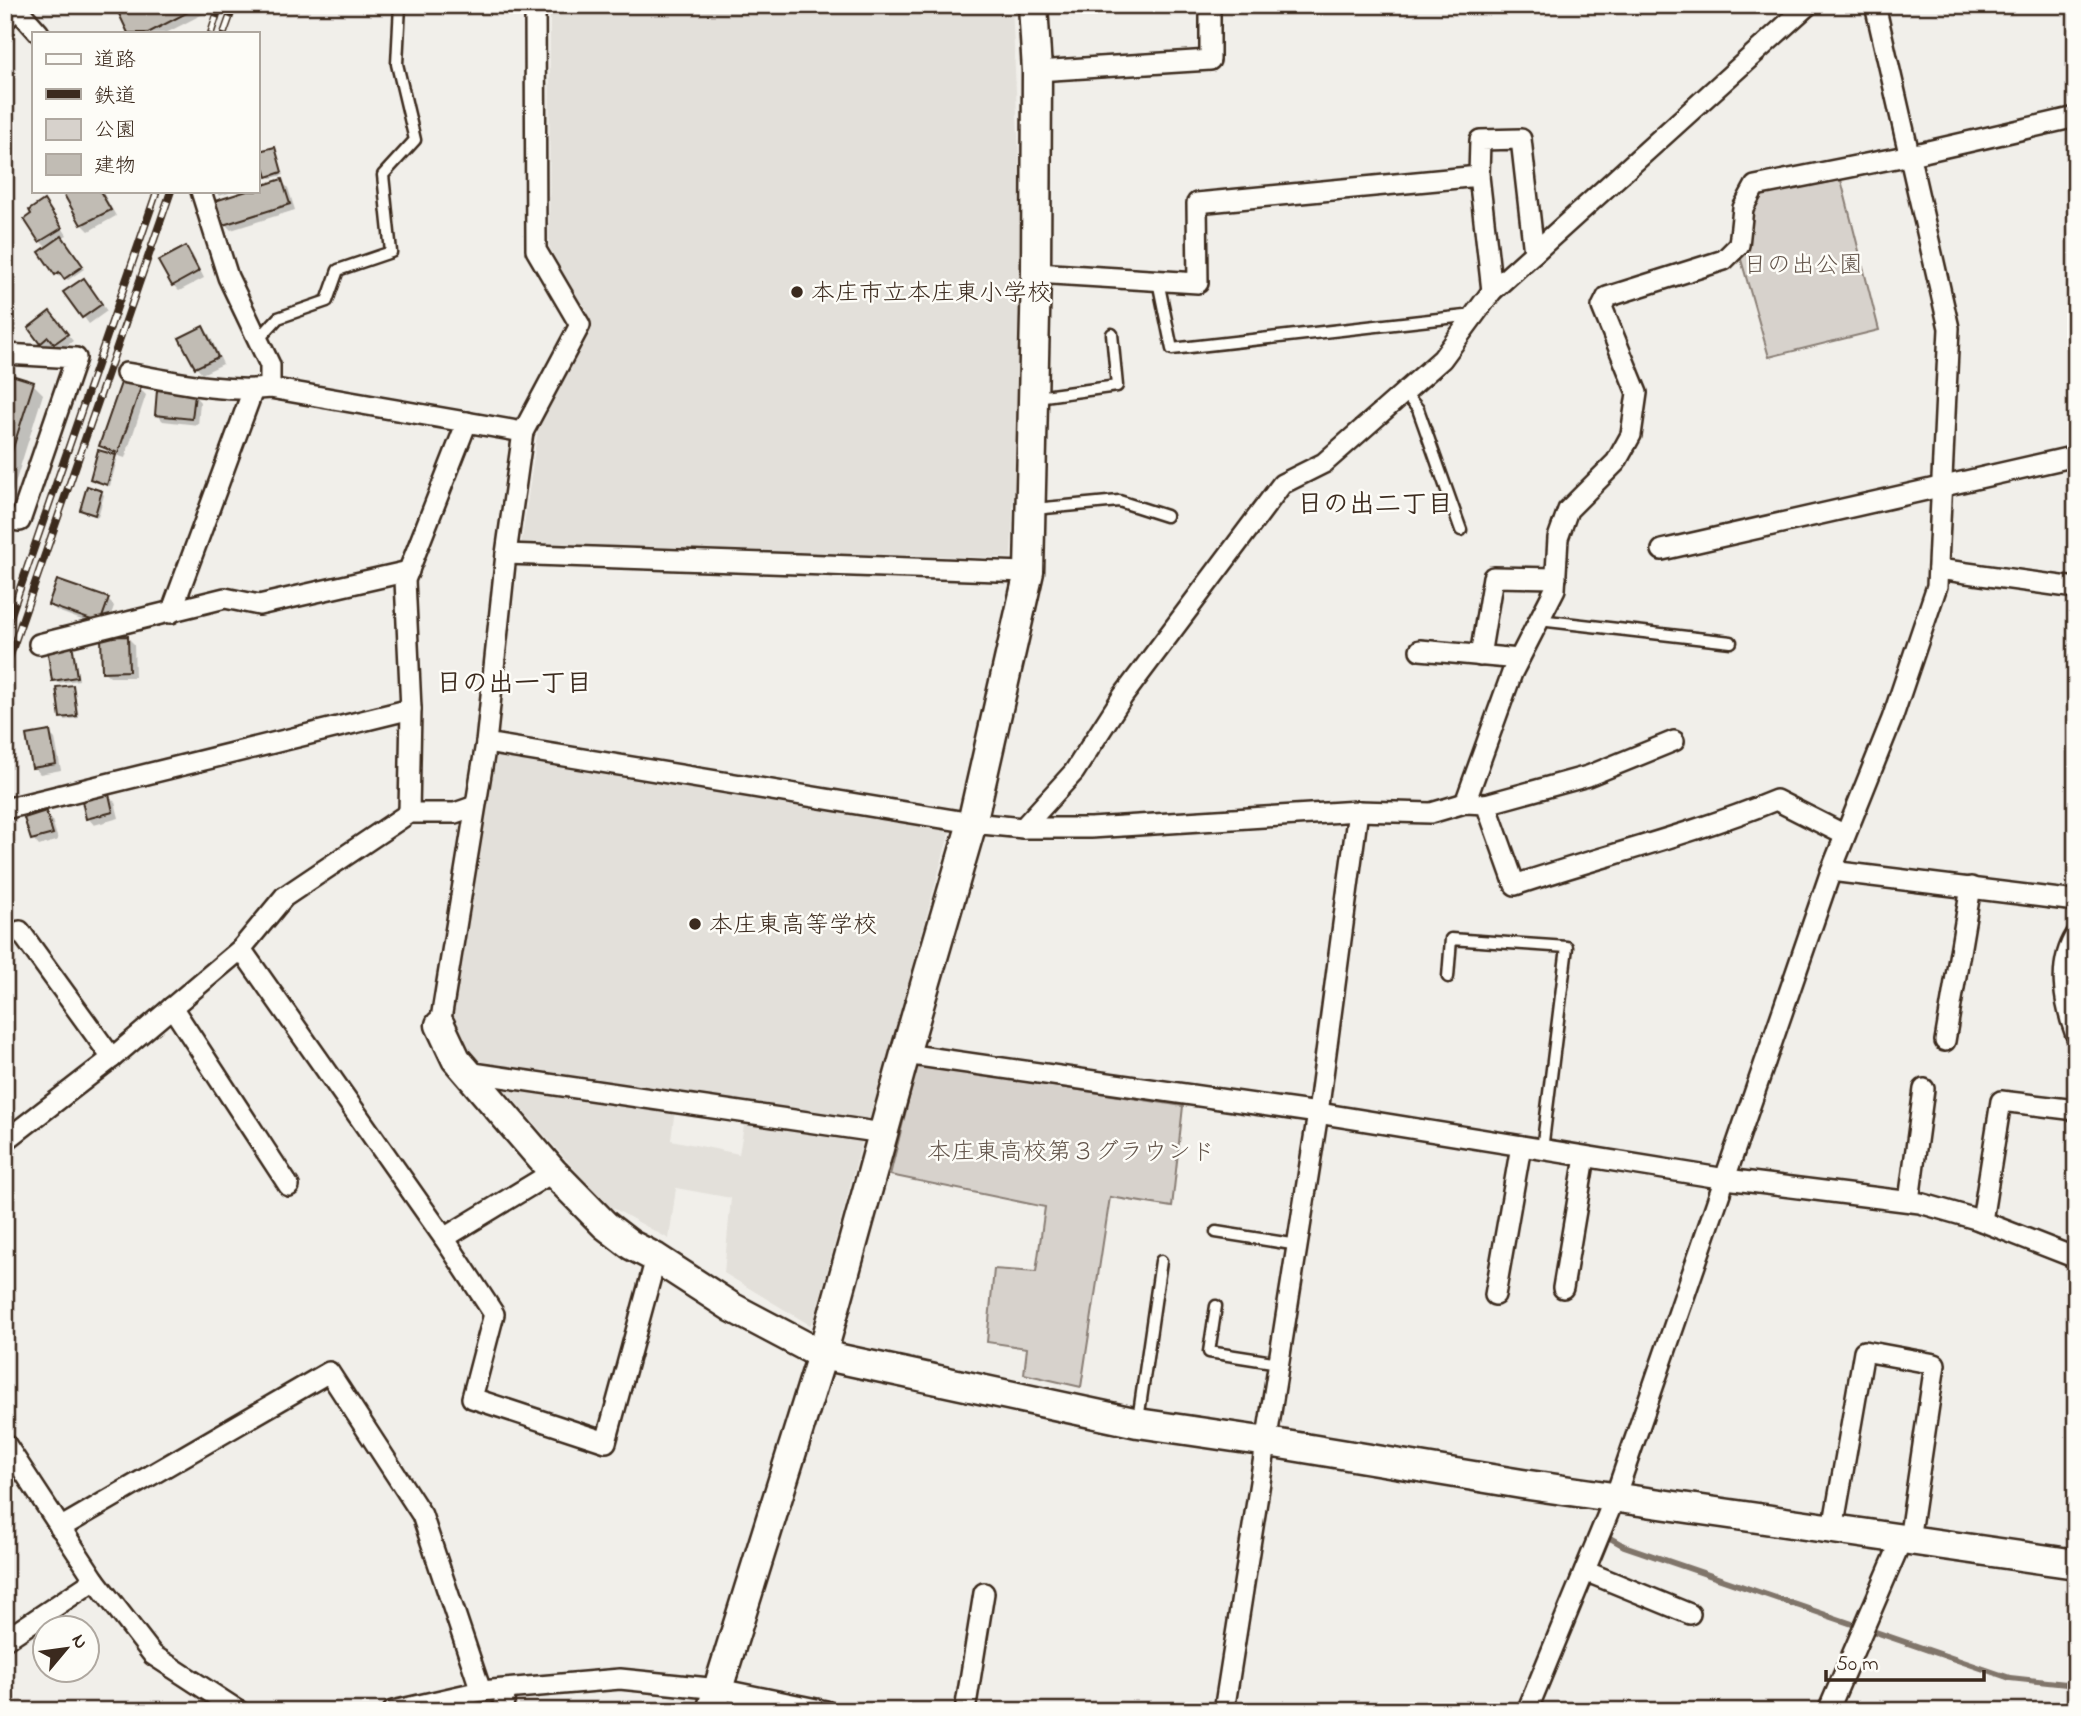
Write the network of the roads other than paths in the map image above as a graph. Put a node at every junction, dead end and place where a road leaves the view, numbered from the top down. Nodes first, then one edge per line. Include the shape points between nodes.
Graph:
1 (13, 5) edge
2 (400, 5) edge
3 (535, 5) edge
4 (1033, 5) edge
5 (1210, 5) edge
6 (1808, 5) edge
7 (1875, 5) edge
8 (5, 14) edge
9 (38, 32) edge
10 (1037, 71) junction
11 (2076, 117) edge
12 (1911, 155) junction
13 (1479, 176) junction
14 (201, 192) edge
15 (1535, 253) junction
16 (1036, 273) junction
17 (1158, 281) junction
18 (1492, 291) junction
19 (1474, 316) junction
20 (1112, 334) dead end
21 (258, 340) junction
22 (5, 354) edge
23 (126, 373) dead end
24 (261, 389) junction
25 (1404, 392) junction
26 (1033, 398) junction
27 (467, 422) junction
28 (523, 432) junction
29 (2076, 456) edge
30 (1941, 486) junction
31 (1030, 510) junction
32 (1166, 516) dead end
33 (5, 519) edge
34 (1461, 530) dead end
35 (1662, 550) dead end
36 (506, 554) junction
37 (1938, 569) junction
38 (409, 571) junction
39 (1028, 572) junction
40 (1556, 578) junction
41 (2076, 588) edge
42 (171, 613) junction
43 (1539, 620) junction
44 (1731, 642) dead end
45 (39, 644) dead end
46 (1420, 650) dead end
47 (1480, 656) junction
48 (1520, 659) junction
49 (411, 709) junction
50 (1674, 741) dead end
51 (485, 743) junction
52 (1465, 803) junction
53 (1486, 804) junction
54 (475, 806) junction
55 (5, 810) edge
56 (1358, 811) junction
57 (409, 813) junction
58 (972, 823) junction
59 (1023, 828) junction
60 (1845, 835) junction
61 (1830, 871) junction
62 (1972, 887) junction
63 (2076, 901) edge
64 (20, 931) dead end
65 (2076, 935) edge
66 (241, 949) junction
67 (1448, 976) dead end
68 (172, 1007) junction
69 (440, 1025) joint
70 (2074, 1028) edge
71 (1945, 1041) dead end
72 (905, 1054) junction
73 (112, 1058) junction
74 (467, 1072) junction
75 (1924, 1089) dead end
76 (2076, 1110) edge
77 (1318, 1113) junction
78 (883, 1133) junction
79 (5, 1141) edge
80 (1521, 1146) junction
81 (1542, 1150) junction
82 (1585, 1157) junction
83 (553, 1172) junction
84 (1726, 1179) junction
85 (289, 1186) dead end
86 (1909, 1201) junction
87 (1982, 1222) junction
88 (1216, 1231) dead end
89 (444, 1238) junction
90 (1298, 1245) junction
91 (656, 1258) junction
92 (2076, 1258) edge
93 (1161, 1261) dead end
94 (1563, 1288) dead end
95 (1495, 1295) dead end
96 (1216, 1306) dead end
97 (822, 1355) junction
98 (1280, 1363) junction
99 (1138, 1423) junction
100 (1268, 1442) junction
101 (5, 1443) edge
102 (1615, 1497) junction
103 (60, 1528) junction
104 (1833, 1529) junction
105 (1905, 1539) junction
106 (2076, 1564) edge
107 (1585, 1571) junction
108 (95, 1580) junction
109 (984, 1593) dead end
110 (1690, 1614) dead end
111 (5, 1640) edge
112 (506, 1691) junction
113 (481, 1692) junction
114 (715, 1700) edge
115 (429, 1707) edge
116 (239, 1711) edge
117 (393, 1711) edge
118 (502, 1711) edge
119 (826, 1711) edge
120 (965, 1711) edge
121 (1224, 1711) edge
122 (1527, 1711) edge
123 (1828, 1711) edge

1 - 8 street
1 - 9 street
2 - 21 lane via 397,64 415,140 383,175 391,252 338,270 327,301 278,318
3 - 28 street via 536,250 580,325
4 - 10 street
5 - 10 street via 1210,60
6 - 15 street
7 - 12 street
10 - 16 street
11 - 12 street
12 - 30 street via 1949,328
12 - 40 street via 1755,186 1744,208 1739,246 1724,260 1607,297 1602,307 1637,393 1636,411 1631,435 1616,462 1568,510 1558,538
13 - 15 street via 1480,140 1521,139
13 - 17 street via 1197,203 1198,283
13 - 18 street
14 - 21 street via 228,277
15 - 18 street
16 - 17 street
16 - 26 street
17 - 19 lane via 1172,349
18 - 19 street
19 - 25 street via 1442,359
20 - 26 lane via 1117,386
21 - 24 street via 270,365
22 - 33 street via 76,358 20,521
23 - 24 street
24 - 27 street
24 - 42 street
25 - 34 lane via 1419,409
25 - 59 street via 1324,463 1282,484 1123,696 1074,772
26 - 31 street
27 - 28 street
27 - 38 street
28 - 36 street
29 - 30 street
30 - 35 street
30 - 37 street
31 - 32 lane via 1119,501
31 - 39 street
36 - 39 street
36 - 51 street
37 - 41 street
37 - 60 street via 1937,586 1892,719
38 - 42 street via 259,605 225,598
38 - 49 street via 405,580
39 - 58 street
40 - 43 street
40 - 47 street via 1493,577
42 - 45 street
43 - 44 lane
43 - 48 street
46 - 47 street
47 - 48 street
48 - 52 street
49 - 55 street
49 - 57 street
50 - 53 street via 1588,776
51 - 54 street
51 - 58 street
52 - 53 street
52 - 56 street via 1431,813
53 - 60 street via 1515,885 1680,835 1776,800
54 - 57 street via 455,813
54 - 69 street
56 - 59 street
56 - 77 street
57 - 66 street via 285,897
58 - 59 street
58 - 72 street
60 - 61 street
61 - 62 street
61 - 84 street
62 - 63 street
62 - 71 street
64 - 73 street
65 - 70 street via 2064,967
66 - 68 street
66 - 89 street
67 - 81 lane via 1451,939 1567,947
68 - 73 street
68 - 85 street
69 - 74 street
72 - 77 street
72 - 78 street
73 - 79 street
74 - 78 street
74 - 83 street
75 - 86 street
76 - 87 street via 2001,1101
77 - 80 street
77 - 90 street
78 - 97 street
80 - 81 street
80 - 95 street
81 - 82 street
82 - 84 street
82 - 94 street
83 - 89 street
83 - 91 street via 605,1225
84 - 86 street
84 - 102 street
86 - 87 street
87 - 92 street
88 - 90 lane
89 - 91 street via 494,1314 472,1398 606,1442
90 - 98 street
91 - 97 street via 733,1308
93 - 99 lane
96 - 98 lane via 1209,1352
97 - 99 street
97 - 114 street
98 - 100 street
99 - 100 street
100 - 102 street
100 - 121 street
101 - 103 street
102 - 104 street
102 - 107 street
103 - 108 street
103 - 113 street via 329,1372 422,1515
104 - 105 street
104 - 105 street via 1864,1351 1935,1364
105 - 106 street
105 - 123 street
107 - 110 street
107 - 122 street
108 - 111 street
108 - 116 street via 153,1655
109 - 120 street
112 - 113 street
112 - 114 street via 620,1679
112 - 118 street
113 - 115 street
114 - 119 street
115 - 117 street

